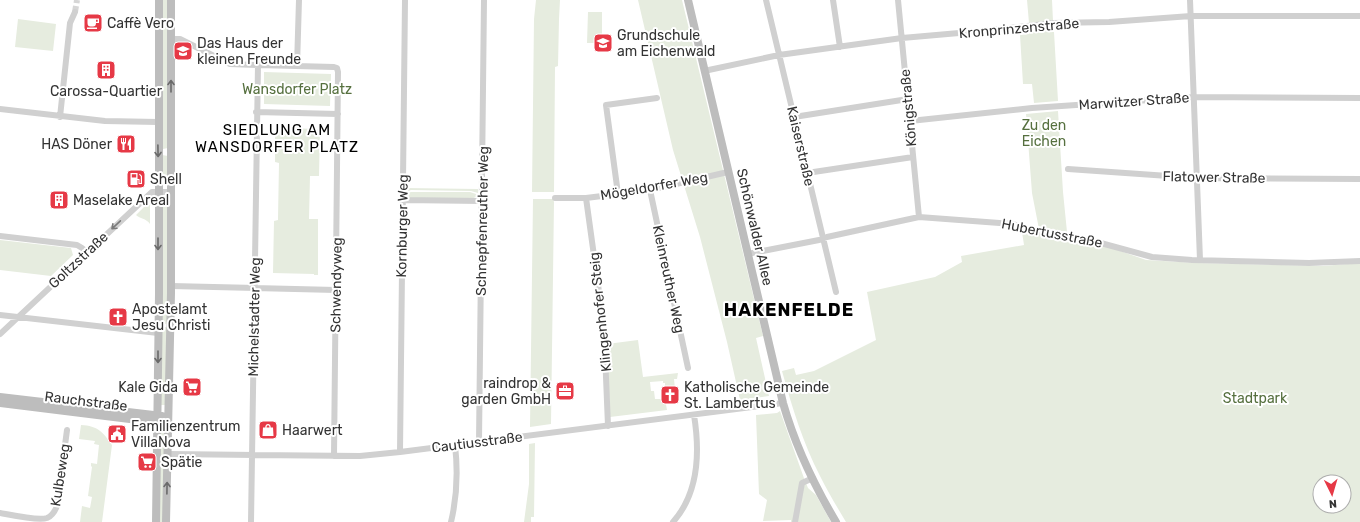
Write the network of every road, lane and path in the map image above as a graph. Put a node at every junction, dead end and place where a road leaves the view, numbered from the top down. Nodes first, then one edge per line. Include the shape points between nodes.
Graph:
1 (159, 0) edge
2 (171, 0) edge
3 (299, 0) edge
4 (405, 0) edge
5 (484, 0) edge
6 (688, 0) edge
7 (766, 0) edge
8 (833, 0) edge
9 (898, 0) edge
10 (1190, 0) edge
11 (75, 12) tunnel mouth
12 (1191, 16) junction
13 (1360, 16) edge
14 (902, 38) junction
15 (171, 39) junction
16 (840, 47) junction
17 (779, 55) junction
18 (258, 65) junction
19 (297, 66) junction
20 (704, 71) junction
21 (1194, 97) junction
22 (657, 98) dead end
23 (1360, 98) edge
24 (908, 99) junction
25 (0, 109) edge
26 (256, 112) junction
27 (338, 114) junction
28 (60, 117) junction
29 (794, 117) junction
30 (910, 121) junction
31 (158, 122) junction
32 (913, 157) junction
33 (1068, 169) dead end
34 (728, 172) junction
35 (807, 173) junction
36 (1197, 178) junction
37 (1360, 179) edge
38 (650, 190) junction
39 (158, 192) junction
40 (171, 192) junction
41 (618, 194) junction
42 (555, 198) dead end
43 (586, 198) junction
44 (403, 200) junction
45 (482, 201) junction
46 (919, 217) junction
47 (0, 236) edge
48 (823, 238) junction
49 (86, 252) junction
50 (747, 254) junction
51 (1200, 260) junction
52 (1360, 261) edge
53 (172, 286) junction
54 (255, 288) junction
55 (336, 290) junction
56 (836, 292) dead end
57 (0, 315) edge
58 (18, 317) junction
59 (158, 333) junction
60 (0, 334) edge
61 (688, 368) dead end
62 (0, 397) edge
63 (0, 403) edge
64 (783, 403) junction
65 (694, 415) junction
66 (158, 420) junction
67 (169, 420) junction
68 (608, 426) junction
69 (67, 430) dead end
70 (479, 442) junction
71 (455, 445) junction
72 (400, 452) junction
73 (168, 454) junction
74 (252, 455) junction
75 (334, 456) junction
76 (813, 478) junction
77 (0, 513) edge
78 (156, 522) edge
79 (166, 522) edge
80 (251, 522) edge
81 (451, 522) edge
82 (673, 522) edge
83 (795, 522) edge
84 (836, 522) edge

1 - 31 main road
2 - 15 main road
3 - 19 street
4 - 44 street, Kornburger Weg
5 - 45 street, Schnepfenreuther Weg
6 - 20 main road, Schönwalder Allee
7 - 17 street, Kaiserstraße
8 - 16 street
9 - 14 street, Königstraße
10 - 12 street
11 - 28 street via 70,23
12 - 13 street, Kronprinzenstraße
12 - 14 street, Kronprinzenstraße via 1053,23
12 - 21 street
14 - 16 street, Kronprinzenstraße
14 - 24 street, Königstraße
15 - 18 street via 180,39 230,64
40 -> 15 main road
16 - 17 street, Kronprinzenstraße
17 - 20 street, Kronprinzenstraße
17 - 29 street, Kaiserstraße
18 - 19 street
18 - 26 street
19 - 27 street via 337,68
20 - 34 main road, Schönwalder Allee
21 - 23 street, Marwitzer Straße
21 - 30 street, Marwitzer Straße via 1032,108
21 - 36 street
22 - 41 street via 606,105
24 - 29 street
24 - 30 street, Königstraße
25 - 28 street
26 - 27 street
26 - 54 street, Michelstadter Weg
27 - 55 street, Schwendyweg
28 - 31 street
29 - 35 street, Kaiserstraße
30 - 32 street, Königstraße
31 -> 39 main road
32 - 35 street
32 - 46 street, Königstraße
33 - 36 street, Flatower Straße
34 - 38 street, Mögeldorfer Weg
34 - 50 main road, Schönwalder Allee
35 - 48 street, Kaiserstraße
36 - 37 street, Flatower Straße
36 - 51 street
38 - 41 street, Mögeldorfer Weg
38 - 61 street, Kleinreuther Weg
39 - 40 street
39 -> 49 street, Goltzstraße via 152,192
39 -> 59 main road
40 - 53 main road
41 - 43 street, Mögeldorfer Weg
42 - 43 street, Mögeldorfer Weg
43 - 68 street, Klingenhofer Steig via 604,328
44 - 45 street
44 - 72 street, Kornburger Weg
45 - 70 street, Schnepfenreuther Weg
46 - 48 street, Hubertusstraße
46 - 51 street, Hubertusstraße via 1013,224 1037,232 1111,245 1143,256
47 - 49 street via 77,245
48 - 50 street, Hubertusstraße
48 - 56 street, Kaiserstraße
49 - 58 street, Goltzstraße
50 - 64 main road, Schönwalder Allee
51 - 52 street, Hubertusstraße via 1309,263
53 - 54 street
53 - 67 main road
54 - 55 street
54 - 74 street, Michelstadter Weg
55 - 75 street, Schwendyweg
57 - 58 street
58 - 59 street
58 - 60 street, Goltzstraße
59 -> 66 main road
62 - 66 main road, Rauchstraße
63 - 66 main road, Rauchstraße
64 - 65 street, Cautiusstraße
64 - 76 main road, Schönwalder Allee
65 - 68 street, Cautiusstraße
65 - 82 street via 698,454 696,472 689,497
66 - 67 main road, Rauchstraße
66 - 78 main road
67 - 73 main road
68 - 70 street, Cautiusstraße
69 - 77 street, Kulbeweg via 55,511 47,518 40,519
70 - 71 street, Cautiusstraße
71 - 72 street, Cautiusstraße
71 - 81 street via 457,483
72 - 75 street, Cautiusstraße
73 - 74 street, Cautiusstraße
79 -> 73 main road
74 - 75 street, Cautiusstraße
74 - 80 street, Michelstadter Weg
76 - 83 street via 802,483
76 - 84 main road, Schönwalder Allee

